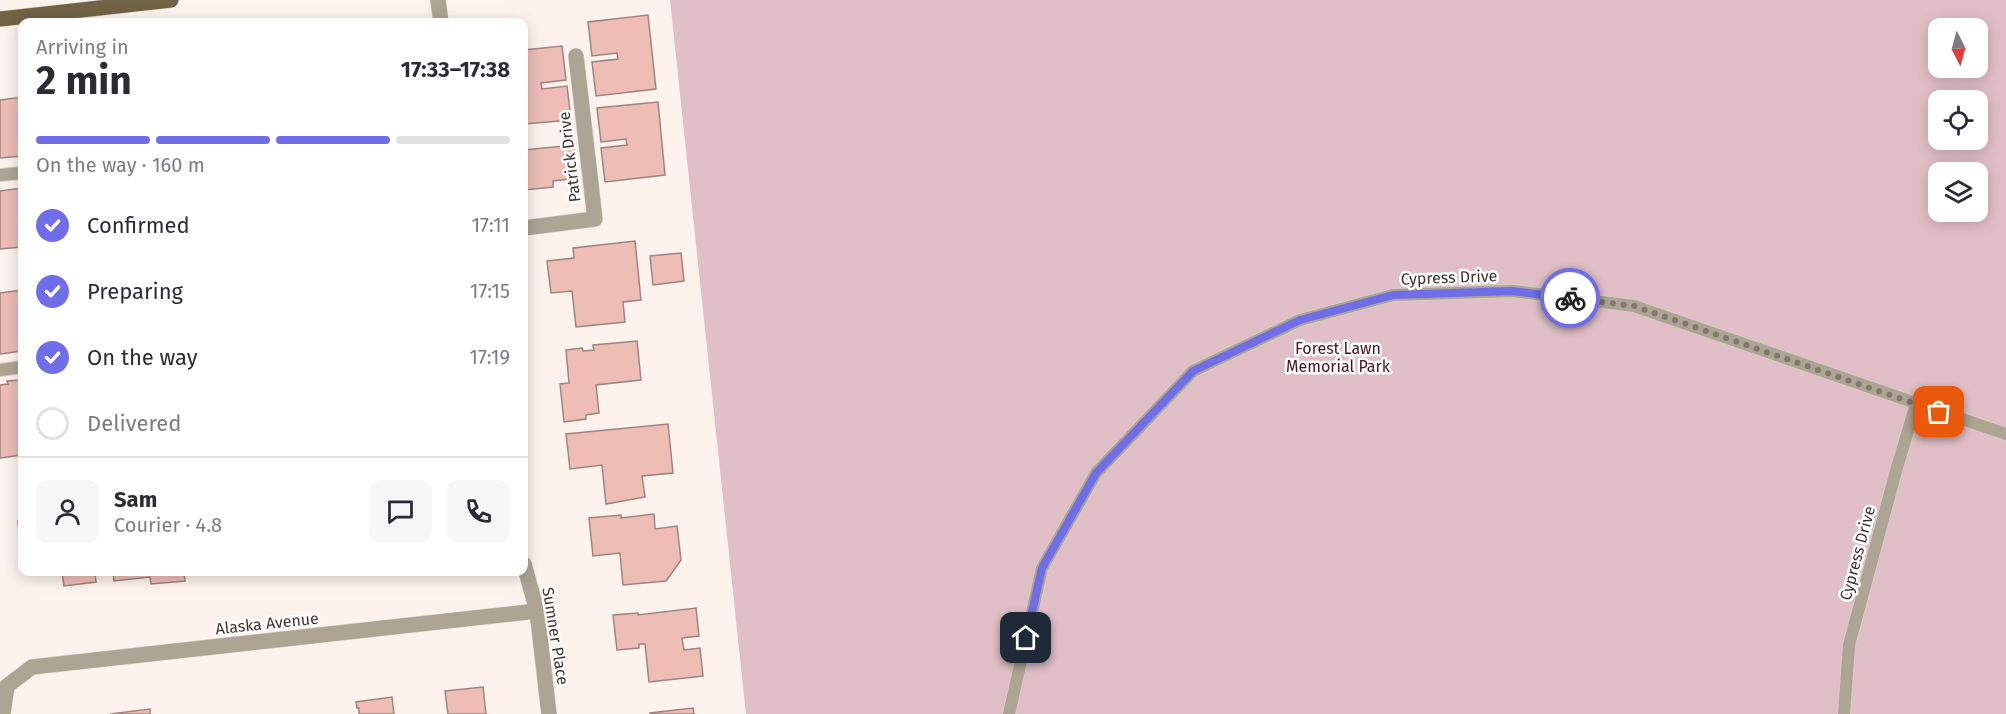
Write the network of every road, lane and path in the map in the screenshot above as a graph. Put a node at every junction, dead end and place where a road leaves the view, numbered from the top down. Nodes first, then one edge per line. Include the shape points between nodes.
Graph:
1 (171, 0) edge
2 (438, 0) edge
3 (440, 18) edge
4 (0, 19) edge
5 (576, 56) dead end
6 (18, 173) edge
7 (0, 175) edge
8 (528, 227) edge
9 (18, 368) edge
10 (0, 370) edge
11 (1916, 404) junction
12 (2006, 434) edge
13 (527, 576) edge
14 (537, 611) junction
15 (1009, 711) edge
16 (3, 714) edge
17 (549, 714) edge
18 (1844, 714) edge

1 - 4 main road
2 - 3 street
5 - 8 street, Patrick Drive via 595,219
6 - 7 lane
9 - 10 lane
11 - 12 lane, Cypress Drive
11 - 15 lane, Cypress Drive via 1634,306 1512,291 1393,295 1300,320 1193,371 1096,473 1042,568
11 - 18 lane, Cypress Drive via 1849,645
13 - 14 street, Sumner Place
14 - 16 street, Alaska Avenue via 32,667 7,686
14 - 17 street, Sumner Place

